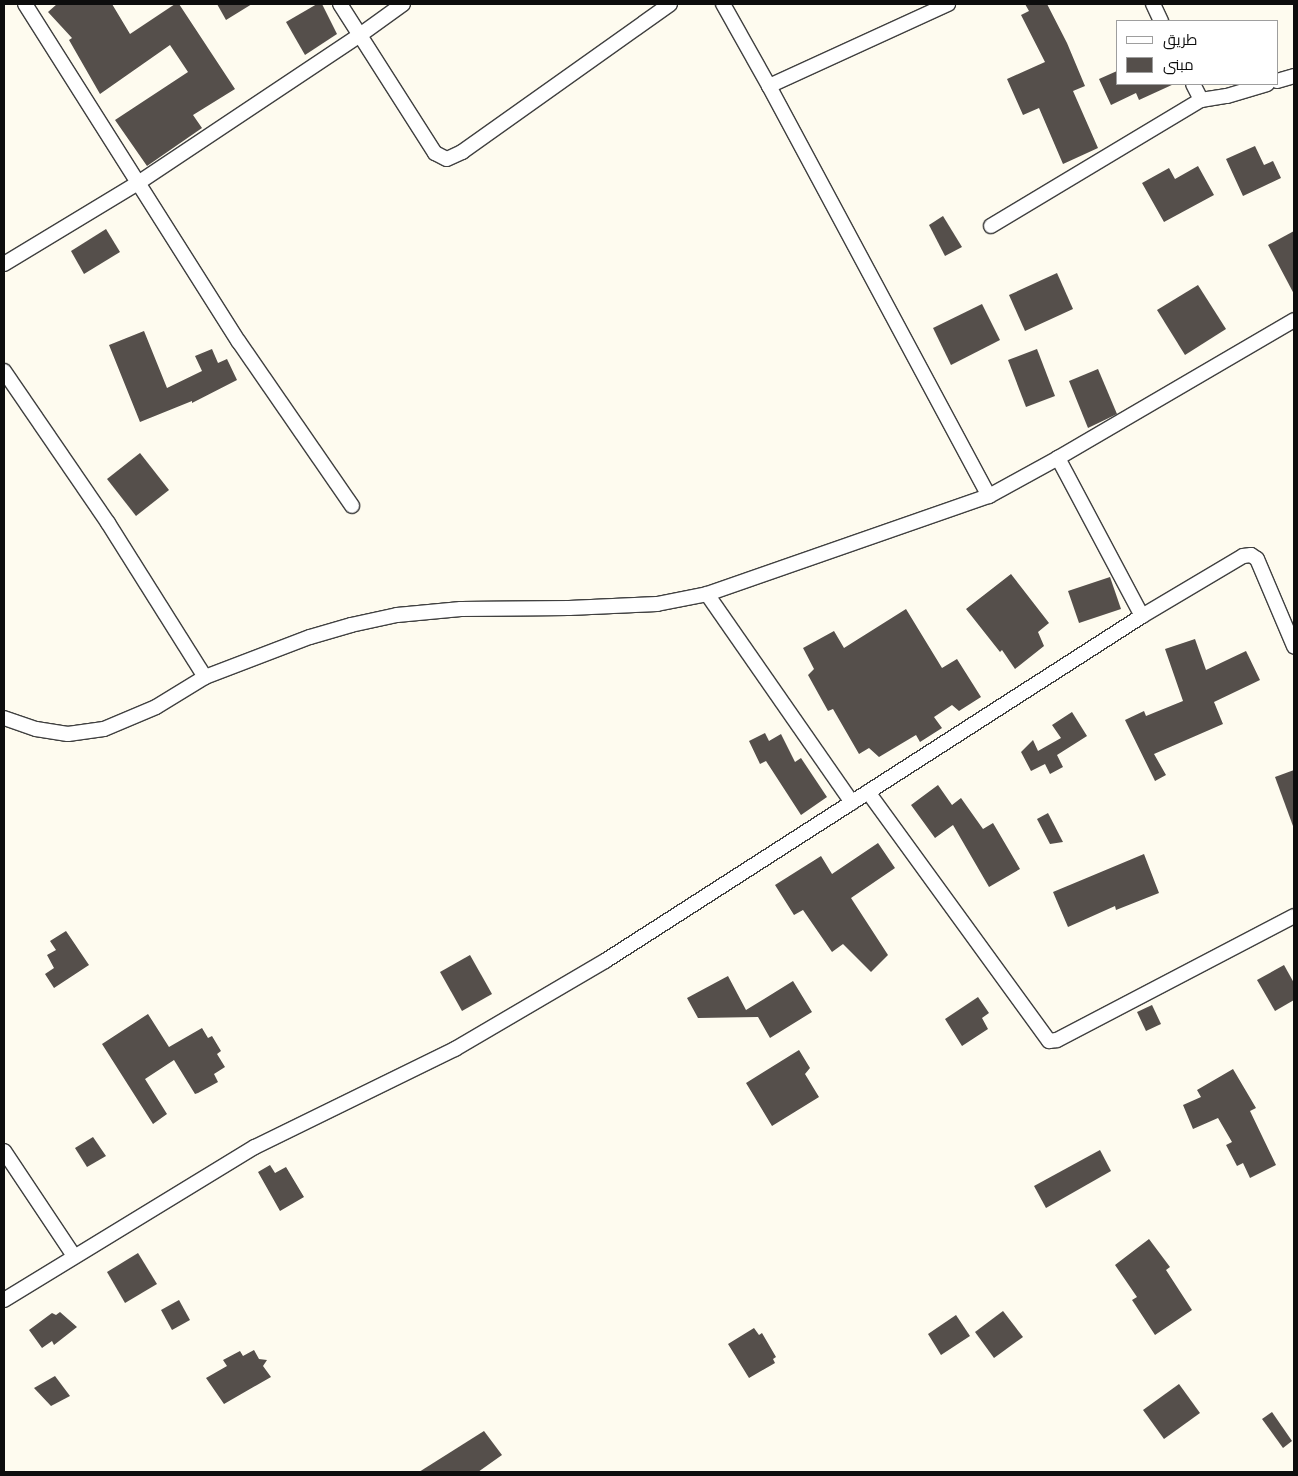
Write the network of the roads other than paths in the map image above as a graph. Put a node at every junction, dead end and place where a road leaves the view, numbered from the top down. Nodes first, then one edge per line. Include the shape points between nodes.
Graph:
1 (25, 4) edge
2 (340, 4) edge
3 (403, 4) edge
4 (670, 4) edge
5 (722, 4) edge
6 (948, 4) edge
7 (1153, 4) edge
8 (1161, 20) edge
9 (360, 35) junction
10 (1294, 76) edge
11 (1278, 81) edge
12 (1194, 85) edge
13 (1264, 85) edge
14 (769, 86) junction
15 (1201, 100) junction
16 (138, 183) junction
17 (991, 226) dead end
18 (4, 264) edge
19 (1294, 320) edge
20 (4, 371) edge
21 (1058, 458) junction
22 (989, 496) junction
23 (352, 506) dead end
24 (707, 594) junction
25 (1142, 616) junction
26 (1294, 646) edge
27 (205, 677) junction
28 (4, 718) edge
29 (868, 792) junction
30 (852, 803) junction
31 (1294, 916) edge
32 (4, 1151) edge
33 (74, 1256) junction
34 (4, 1300) edge

1 - 16 street
2 - 9 street
3 - 9 street
4 - 9 street via 462,152 447,159 435,153
5 - 14 street
6 - 14 street
7 - 8 street
9 - 16 street
10 - 11 street
12 - 15 street
13 - 15 street
14 - 22 street
15 - 17 street
16 - 18 street
16 - 23 street via 239,342
19 - 21 street
20 - 27 street via 108,523
21 - 22 street
21 - 25 street
22 - 24 street
24 - 27 street via 657,604 461,609 397,615 350,625
24 - 30 street
25 - 26 street via 1243,556 1250,555 1258,560
25 - 29 street
27 - 28 street via 156,708 104,729 68,734 36,729
29 - 30 street
29 - 31 street via 1049,1041 1057,1040
30 - 33 street via 605,961 455,1049 255,1147
32 - 33 street
33 - 34 street

